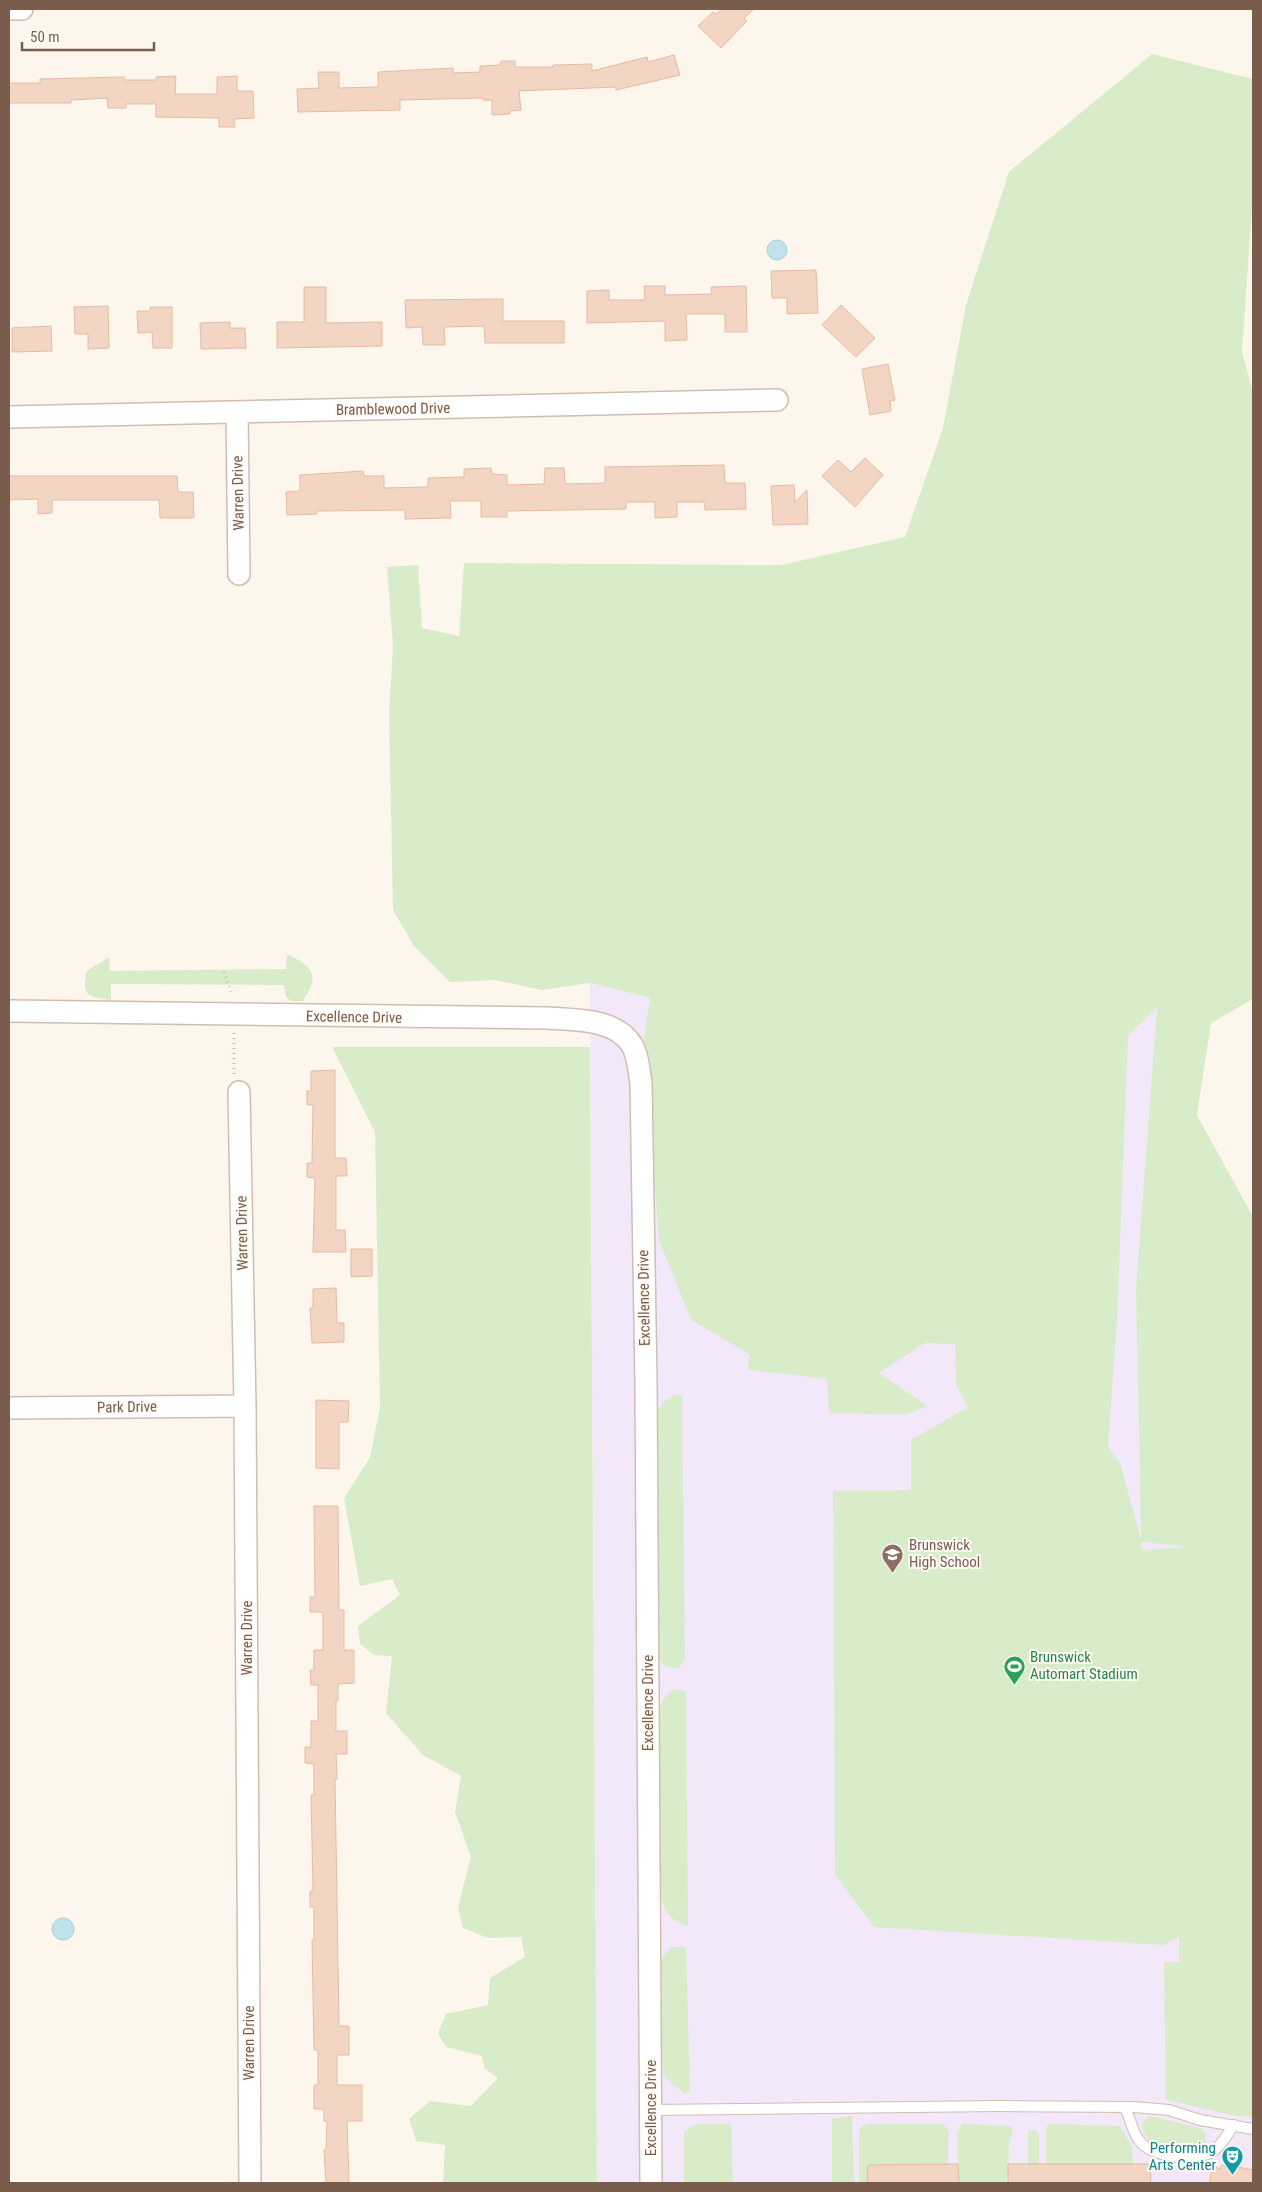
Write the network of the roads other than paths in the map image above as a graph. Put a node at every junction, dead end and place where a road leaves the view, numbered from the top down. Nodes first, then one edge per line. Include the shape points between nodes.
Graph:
1 (9, 9) edge
2 (22, 9) edge
3 (777, 400) dead end
4 (237, 412) junction
5 (9, 417) edge
6 (240, 574) dead end
7 (9, 1012) edge
8 (239, 1092) dead end
9 (245, 1406) junction
10 (9, 1408) edge
11 (1125, 2108) junction
12 (651, 2110) junction
13 (1234, 2125) junction
14 (1253, 2129) edge
15 (250, 2183) edge
16 (651, 2183) edge

1 - 2 street
3 - 4 street, Bramblewood Drive
4 - 5 street, Bramblewood Drive
4 - 6 street, Warren Drive
7 - 12 street, Excellence Drive via 548,1018 604,1024 632,1044 641,1083
8 - 9 street, Warren Drive
9 - 10 street, Park Drive
9 - 15 street, Warren Drive
11 - 12 lane via 999,2106
11 - 13 lane via 1169,2110 1200,2120
11 - 13 lane via 1138,2139 1147,2148 1185,2157 1214,2152
12 - 16 street, Excellence Drive
13 - 14 lane

